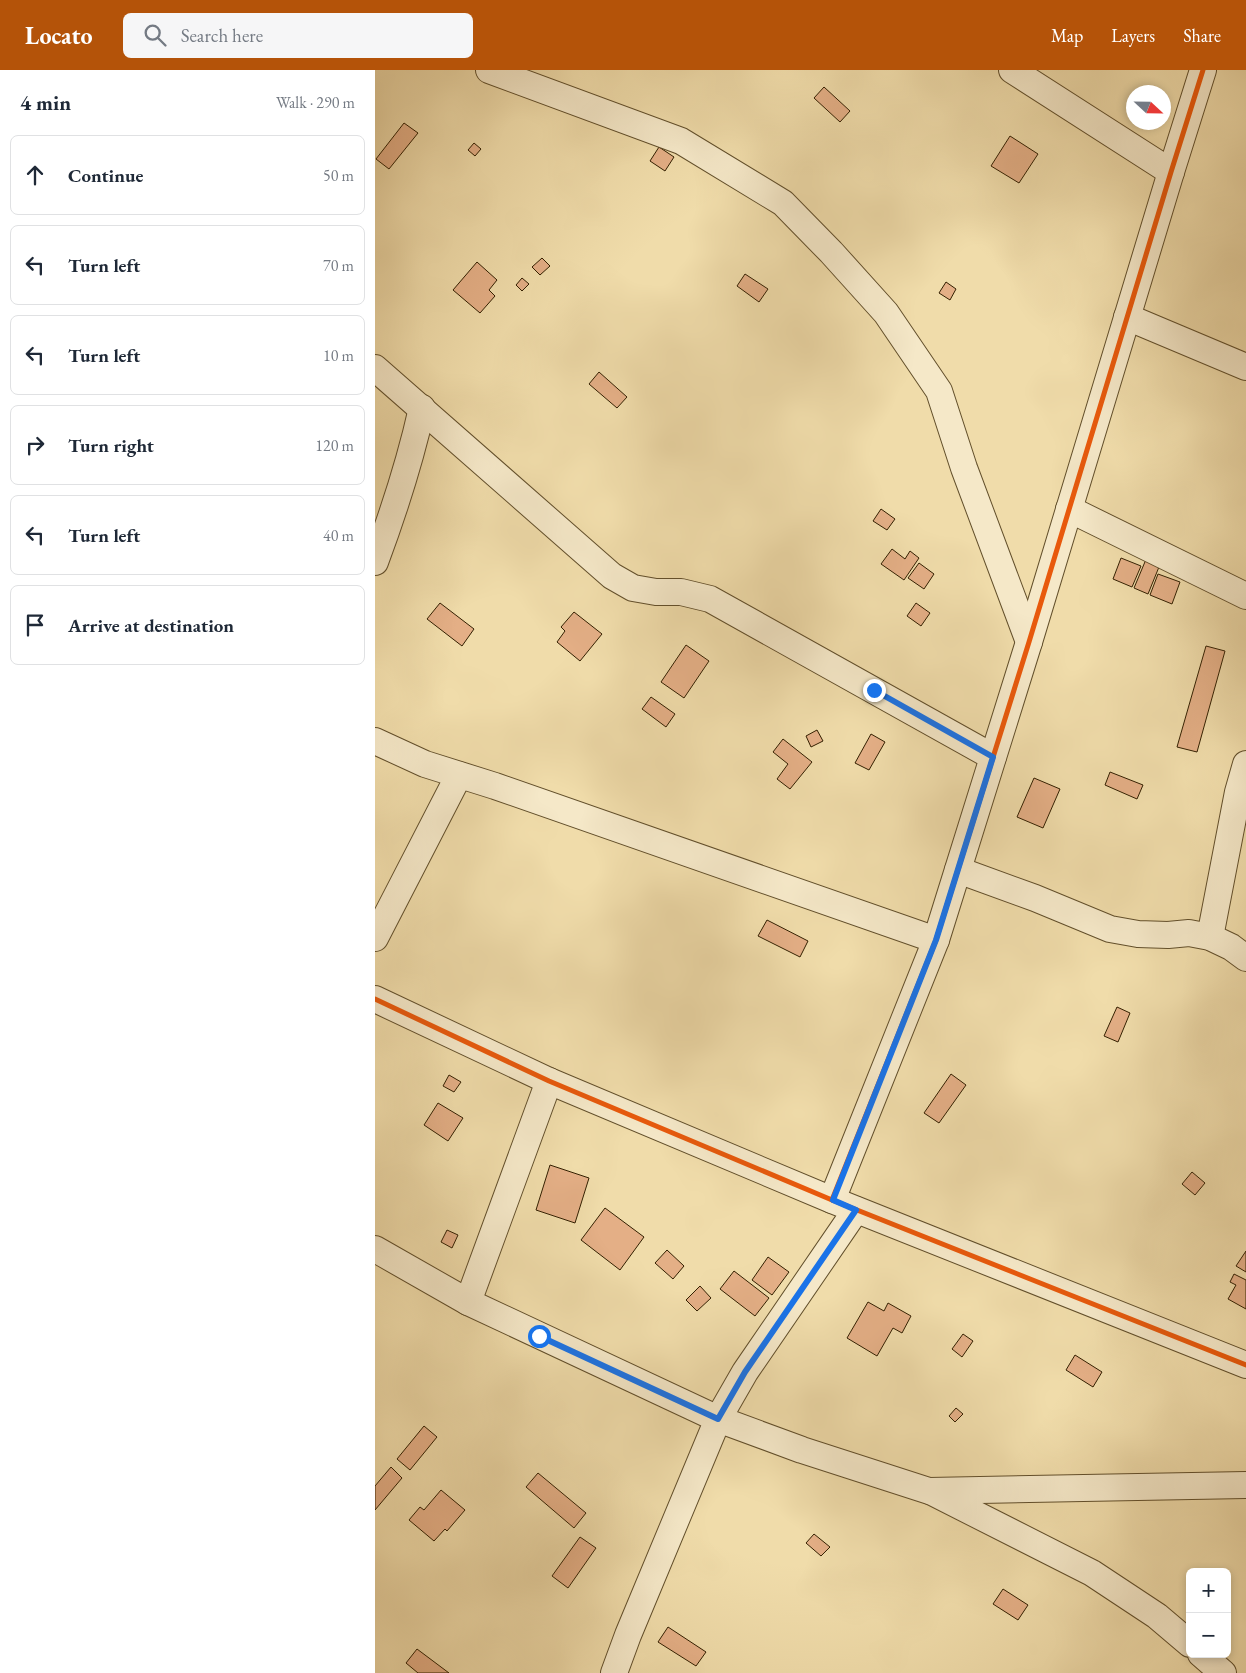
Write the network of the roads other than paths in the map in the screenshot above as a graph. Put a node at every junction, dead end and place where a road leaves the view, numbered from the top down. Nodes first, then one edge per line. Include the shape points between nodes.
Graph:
1 (489, 70) edge
2 (1012, 70) edge
3 (1203, 70) edge
4 (1171, 172) junction
5 (1127, 317) junction
6 (1246, 367) edge
7 (375, 368) edge
8 (422, 408) junction
9 (1069, 509) junction
10 (375, 562) edge
11 (1246, 596) edge
12 (1029, 642) junction
13 (375, 741) edge
14 (993, 757) junction
15 (1246, 764) edge
16 (459, 775) junction
17 (957, 870) junction
18 (1210, 937) junction
19 (375, 938) edge
20 (936, 940) junction
21 (1246, 958) edge
22 (375, 999) edge
23 (549, 1081) junction
24 (844, 1205) junction
25 (375, 1249) edge
26 (468, 1302) junction
27 (1246, 1365) edge
28 (718, 1419) junction
29 (1246, 1485) edge
30 (929, 1491) junction
31 (1186, 1641) edge
32 (1206, 1658) edge
33 (614, 1673) edge
34 (1223, 1673) edge

1 - 12 street via 681,140 783,203 831,252 885,313 939,391
2 - 4 street
3 - 4 street
4 - 5 street
5 - 6 street
5 - 9 street
7 - 8 street
8 - 10 street via 412,452
8 - 14 street via 612,576 633,588 681,592 710,599
9 - 11 street
9 - 12 street
12 - 14 street
13 - 16 street via 425,764
14 - 17 street
15 - 18 street
16 - 19 street
16 - 20 street
17 - 18 street via 1110,928 1138,934 1189,933
17 - 20 street
18 - 21 street
20 - 24 street
22 - 23 street
23 - 24 street
23 - 26 street
24 - 27 street
24 - 28 street
25 - 26 street
26 - 28 street
28 - 30 street
28 - 33 street
29 - 30 street
30 - 31 street via 1092,1573 1157,1616
32 - 34 street

